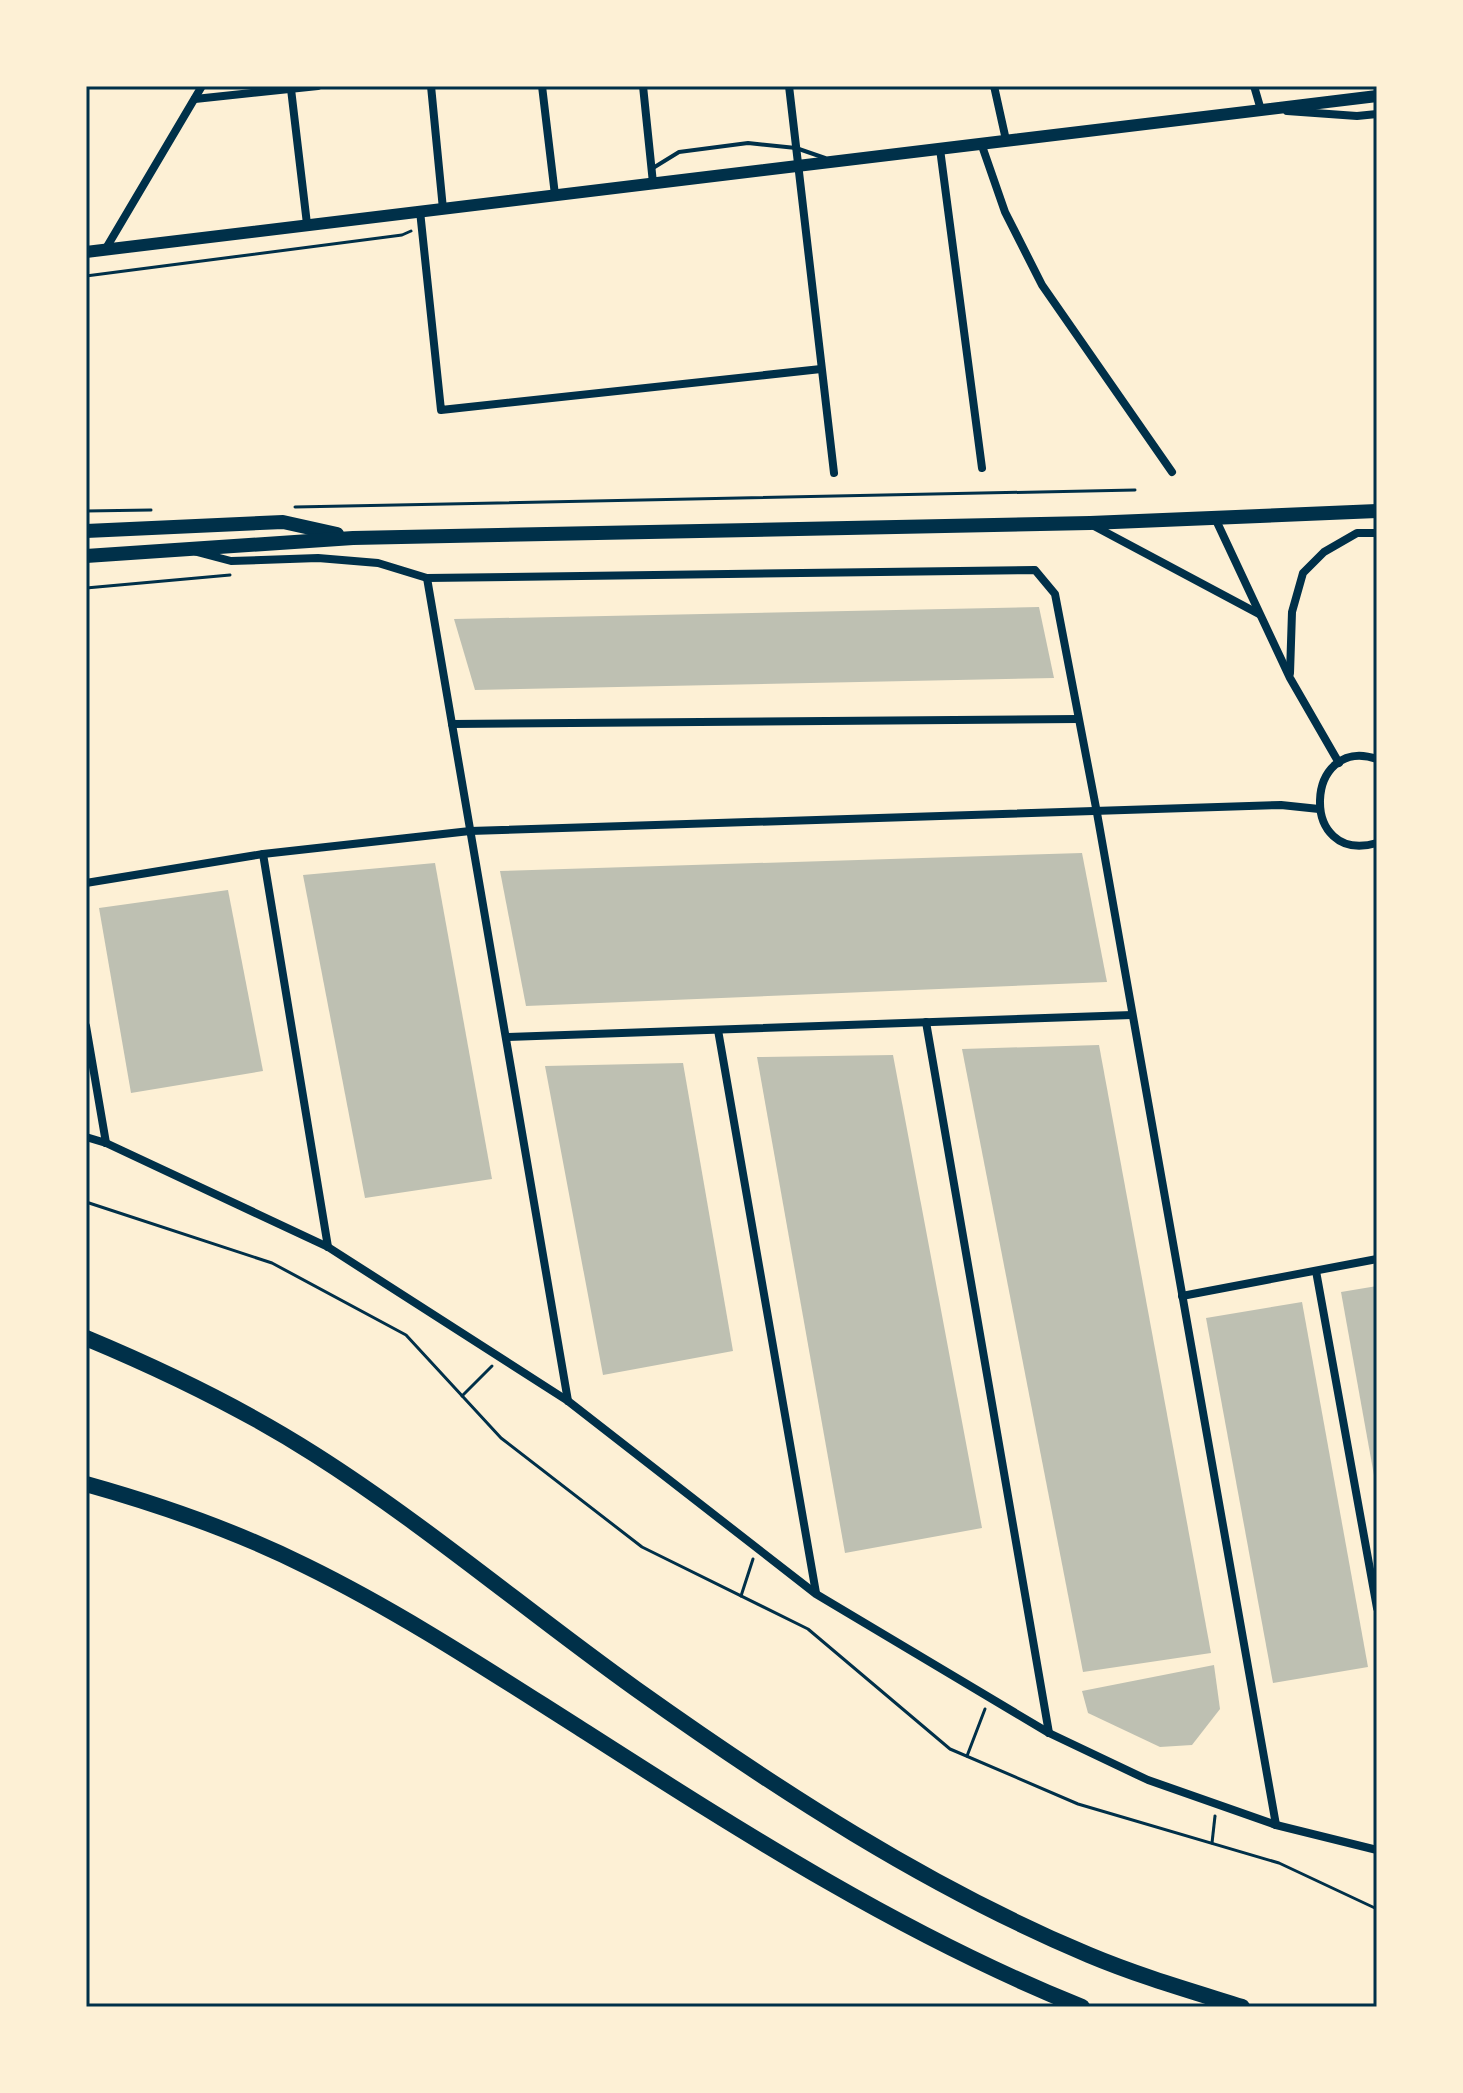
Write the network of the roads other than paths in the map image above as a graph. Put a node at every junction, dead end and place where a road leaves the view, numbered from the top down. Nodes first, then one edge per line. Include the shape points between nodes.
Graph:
1 (202, 86) edge
2 (318, 86) edge
3 (431, 86) edge
4 (542, 86) edge
5 (643, 86) edge
6 (789, 86) edge
7 (994, 86) edge
8 (1254, 86) edge
9 (291, 89) junction
10 (1377, 96) edge
11 (195, 99) junction
12 (1264, 109) junction
13 (1377, 114) edge
14 (1006, 140) junction
15 (981, 143) junction
16 (796, 148) junction
17 (940, 149) junction
18 (835, 162) junction
19 (798, 166) junction
20 (651, 169) junction
21 (653, 183) junction
22 (555, 195) junction
23 (443, 209) junction
24 (420, 211) junction
25 (307, 224) junction
26 (105, 250) junction
27 (86, 252) edge
28 (821, 369) junction
29 (982, 468) dead end
30 (1172, 472) dead end
31 (834, 473) dead end
32 (1377, 511) edge
33 (1215, 517) junction
34 (1090, 523) junction
35 (86, 531) edge
36 (1377, 533) edge
37 (353, 538) junction
38 (185, 549) junction
39 (86, 556) edge
40 (427, 578) junction
41 (1260, 615) junction
42 (1290, 678) junction
43 (1078, 719) junction
44 (452, 724) junction
45 (1377, 759) edge
46 (1339, 763) junction
47 (1319, 809) junction
48 (1097, 813) junction
49 (470, 831) junction
50 (1377, 843) edge
51 (263, 854) junction
52 (86, 883) edge
53 (1132, 1015) junction
54 (926, 1022) junction
55 (86, 1026) edge
56 (718, 1030) junction
57 (506, 1037) junction
58 (86, 1137) edge
59 (106, 1143) junction
60 (328, 1247) junction
61 (1377, 1259) edge
62 (1316, 1271) junction
63 (1182, 1296) junction
64 (86, 1338) edge
65 (568, 1401) junction
66 (86, 1484) edge
67 (816, 1594) junction
68 (1377, 1608) edge
69 (1049, 1733) junction
70 (1276, 1825) junction
71 (1377, 1850) edge
72 (1082, 2007) edge
73 (1242, 2007) edge

1 - 11 street
2 - 9 street
3 - 23 street
4 - 22 street
5 - 20 street
6 - 16 street
7 - 14 street
8 - 12 street
9 - 11 street
9 - 25 street
10 - 12 main road
11 - 26 street
12 - 13 street
12 - 14 main road
14 - 15 main road
15 - 17 main road
15 - 30 street via 1005,212 1042,285
16 - 18 lane
16 - 19 street
16 - 20 lane via 748,143 679,152
17 - 18 main road
17 - 29 street
18 - 19 main road
19 - 21 main road
19 - 28 street
20 - 21 street
21 - 22 main road
22 - 23 main road
23 - 24 main road
24 - 25 main road
24 - 28 street via 441,410
25 - 26 main road
26 - 27 main road
28 - 31 street
32 - 33 highway
33 - 34 highway
33 - 41 street
34 - 37 highway
34 - 41 street
35 - 37 highway via 283,522
36 - 42 street via 1357,533 1324,552 1303,573 1292,612
37 - 38 highway
38 - 39 highway
38 - 40 street via 231,561 318,558 378,563
40 - 43 street via 1035,570 1055,594
40 - 44 street
41 - 42 street
42 - 46 street
43 - 44 street
43 - 48 street
44 - 49 street
45 - 46 street via 1353,757
46 - 47 street via 1321,785
47 - 48 street via 1281,805
47 - 50 street via 1341,840
48 - 49 street
48 - 53 street
49 - 51 street
49 - 57 street
51 - 52 street
51 - 60 street
53 - 54 street
53 - 63 street
54 - 56 street
54 - 69 street
55 - 59 street
56 - 57 street
56 - 67 street
57 - 65 street
58 - 59 street
59 - 60 street
60 - 65 street
61 - 62 street
62 - 63 street
62 - 68 street
63 - 70 street
64 - 73 highway via 158,1367 313,1453 635,1688 881,1849 961,1895 1089,1955
65 - 67 street
66 - 72 highway via 258,1543 366,1596 845,1891
67 - 69 street
69 - 70 street via 1148,1780
70 - 71 street

